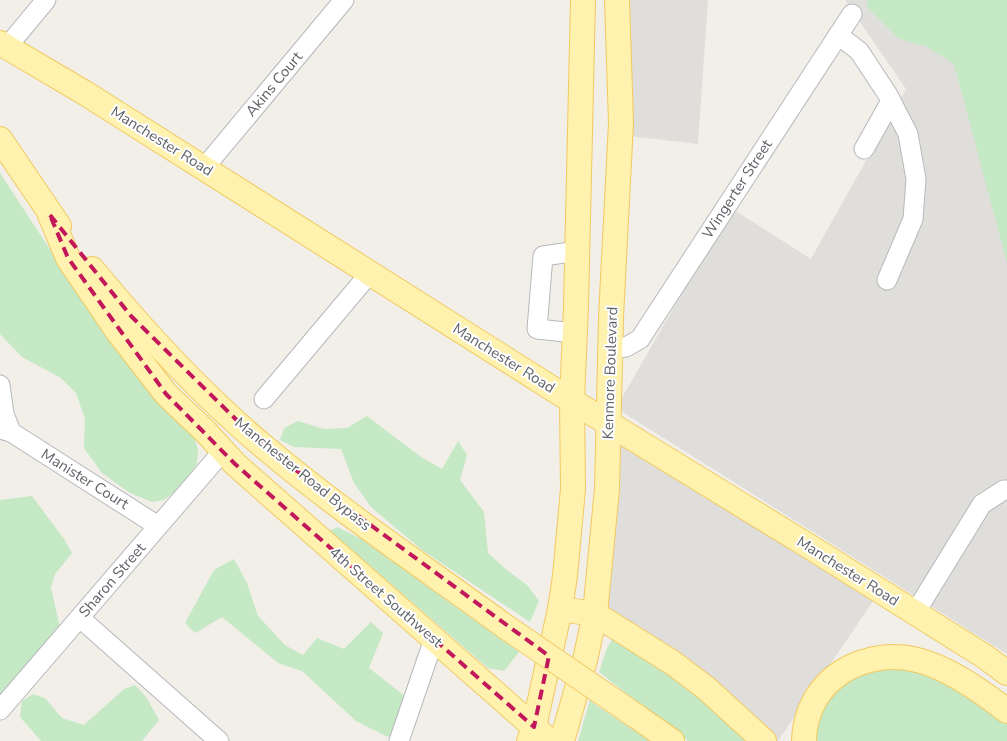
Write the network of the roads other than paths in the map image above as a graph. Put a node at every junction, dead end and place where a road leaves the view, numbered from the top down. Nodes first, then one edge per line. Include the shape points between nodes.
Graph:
1 (46, 0) edge
2 (344, 0) edge
3 (583, 0) edge
4 (617, 0) edge
5 (852, 14) dead end
6 (838, 35) junction
7 (3, 45) edge
8 (891, 101) junction
9 (0, 139) edge
10 (864, 149) dead end
11 (204, 168) junction
12 (50, 215) junction
13 (578, 251) junction
14 (370, 273) junction
15 (887, 280) dead end
16 (575, 333) junction
17 (611, 349) junction
18 (0, 385) edge
19 (264, 399) dead end
20 (572, 401) junction
21 (609, 424) junction
22 (6, 431) edge
23 (223, 450) junction
24 (1007, 490) edge
25 (158, 526) junction
26 (560, 609) junction
27 (915, 613) junction
28 (595, 614) junction
29 (80, 618) junction
30 (434, 639) junction
31 (1007, 673) edge
32 (4, 706) edge
33 (1007, 711) edge
34 (538, 736) edge
35 (219, 741) edge
36 (399, 741) edge
37 (562, 741) edge
38 (672, 741) edge
39 (764, 741) edge
40 (804, 741) edge

1 - 7 street
2 - 11 street, Akins Court
3 - 13 main road
4 - 17 main road, Kenmore Boulevard via 621,123
5 - 6 street, Wingerter Street
6 - 8 street via 859,51
6 - 17 street, Wingerter Street via 640,338 626,347
7 - 11 main road, Manchester Road
8 - 10 street
8 - 15 street via 908,134 916,179 913,219
9 - 12 main road, Manchester Road Bypass
11 - 14 main road, Manchester Road
12 - 23 main road, 4th Street Southwest via 68,258 118,332 166,394
12 - 38 main road, Manchester Road Bypass, bridge via 131,316 191,379 263,446 506,627
13 - 16 main road
13 - 16 street via 543,256 537,329
14 - 19 street
14 - 20 main road, Manchester Road
16 - 20 main road
17 - 21 main road, Kenmore Boulevard
18 - 22 street
20 - 21 main road, Manchester Road
20 - 26 main road via 573,489
21 - 27 main road, Manchester Road
21 - 28 main road, Kenmore Boulevard
22 - 25 street, Manister Court
23 - 25 street, Sharon Street
23 - 30 main road, 4th Street Southwest
24 - 27 street via 982,504
25 - 29 street, Sharon Street
26 - 28 main road
26 - 34 main road
27 - 31 main road, Manchester Road
28 - 37 main road, Kenmore Boulevard
28 - 39 main road via 673,663
29 - 32 street, Sharon Street
29 - 35 street
30 - 34 main road, 4th Street Southwest
30 - 36 street
33 - 40 main road via 968,684 932,665 898,656 881,657 840,672 824,685 809,713

